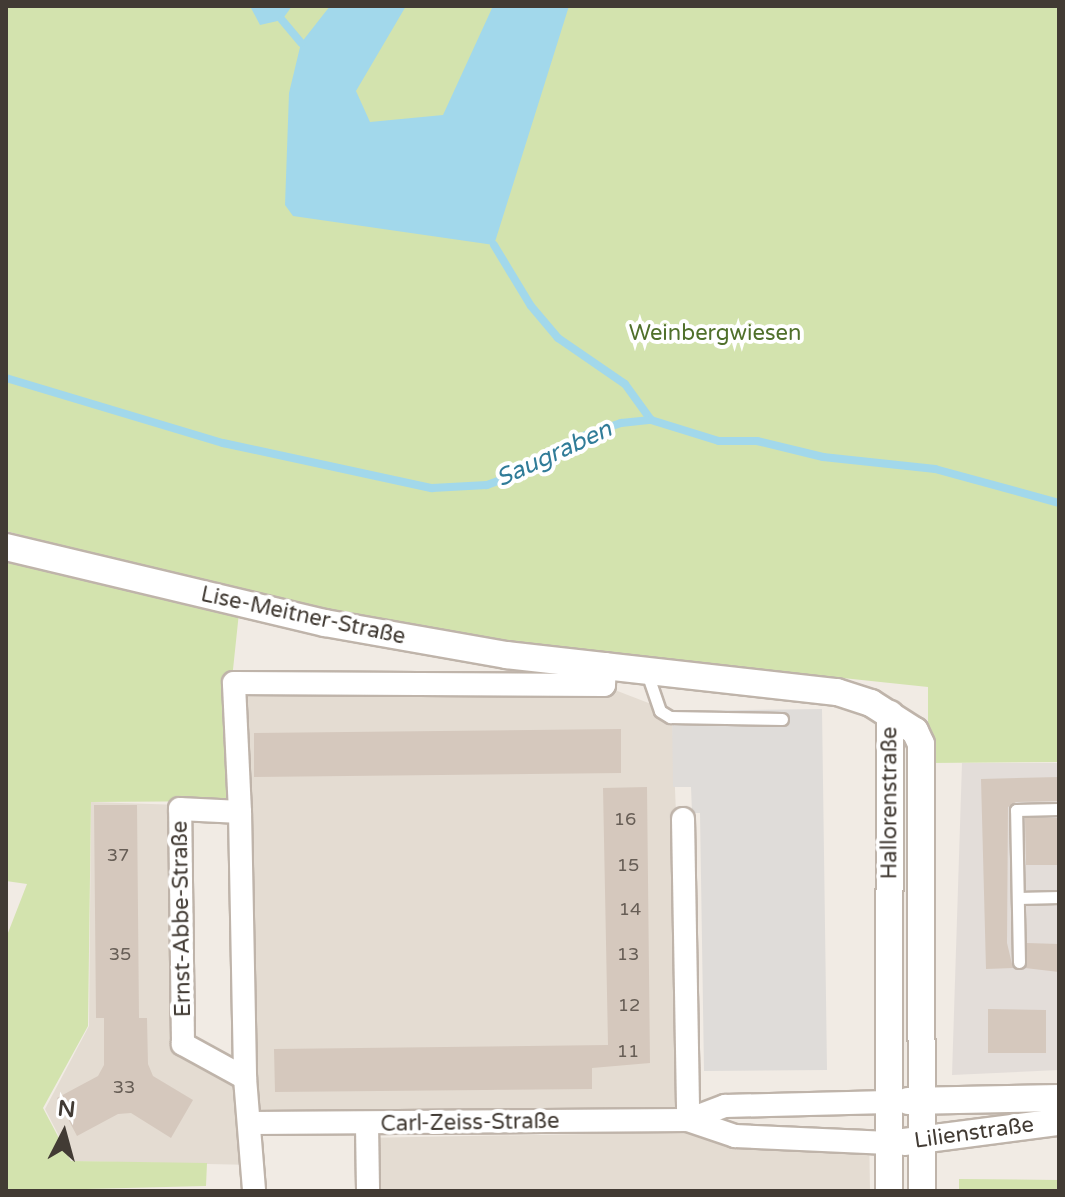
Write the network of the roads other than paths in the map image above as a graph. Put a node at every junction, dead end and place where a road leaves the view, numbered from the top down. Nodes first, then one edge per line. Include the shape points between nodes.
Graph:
1 (6, 547) edge
2 (605, 664) junction
3 (645, 670) junction
4 (890, 714) junction
5 (782, 719) dead end
6 (1059, 809) edge
7 (240, 812) junction
8 (683, 819) dead end
9 (1059, 897) edge
10 (1018, 898) junction
11 (1019, 962) dead end
12 (245, 1078) junction
13 (1059, 1098) edge
14 (922, 1101) junction
15 (888, 1102) junction
16 (688, 1120) junction
17 (1059, 1122) edge
18 (252, 1123) junction
19 (367, 1125) junction
20 (922, 1142) junction
21 (889, 1143) junction
22 (254, 1191) edge
23 (368, 1191) edge
24 (889, 1191) edge
25 (922, 1191) edge

1 - 2 street, Lise-Meitner-Straße via 325,623 506,655
2 - 3 street, Lise-Meitner-Straße
2 - 7 street via 604,685 234,683
3 - 4 street, Lise-Meitner-Straße via 837,692
3 - 5 lane via 660,711 670,717
4 - 14 street, Hallorenstraße via 915,731 921,744
4 - 15 street, Hallorenstraße
6 - 10 lane via 1016,810
7 - 12 street
7 - 12 street, Ernst-Abbe-Straße via 180,809 183,1044
8 - 16 street
9 - 10 lane
10 - 11 lane
12 - 18 street
13 - 14 street, Lilienstraße
14 - 15 street
14 - 20 street, Hallorenstraße
15 - 16 street, Carl-Zeiss-Straße via 725,1106
15 - 21 street, Hallorenstraße
16 - 19 street, Carl-Zeiss-Straße
16 - 21 street, Carl-Zeiss-Straße via 735,1136
17 - 20 street, Lilienstraße
18 - 19 street, Carl-Zeiss-Straße
18 - 22 street
19 - 23 street
20 - 21 street, Lilienstraße
20 - 25 street, Hallorenstraße
21 - 24 street, Hallorenstraße

